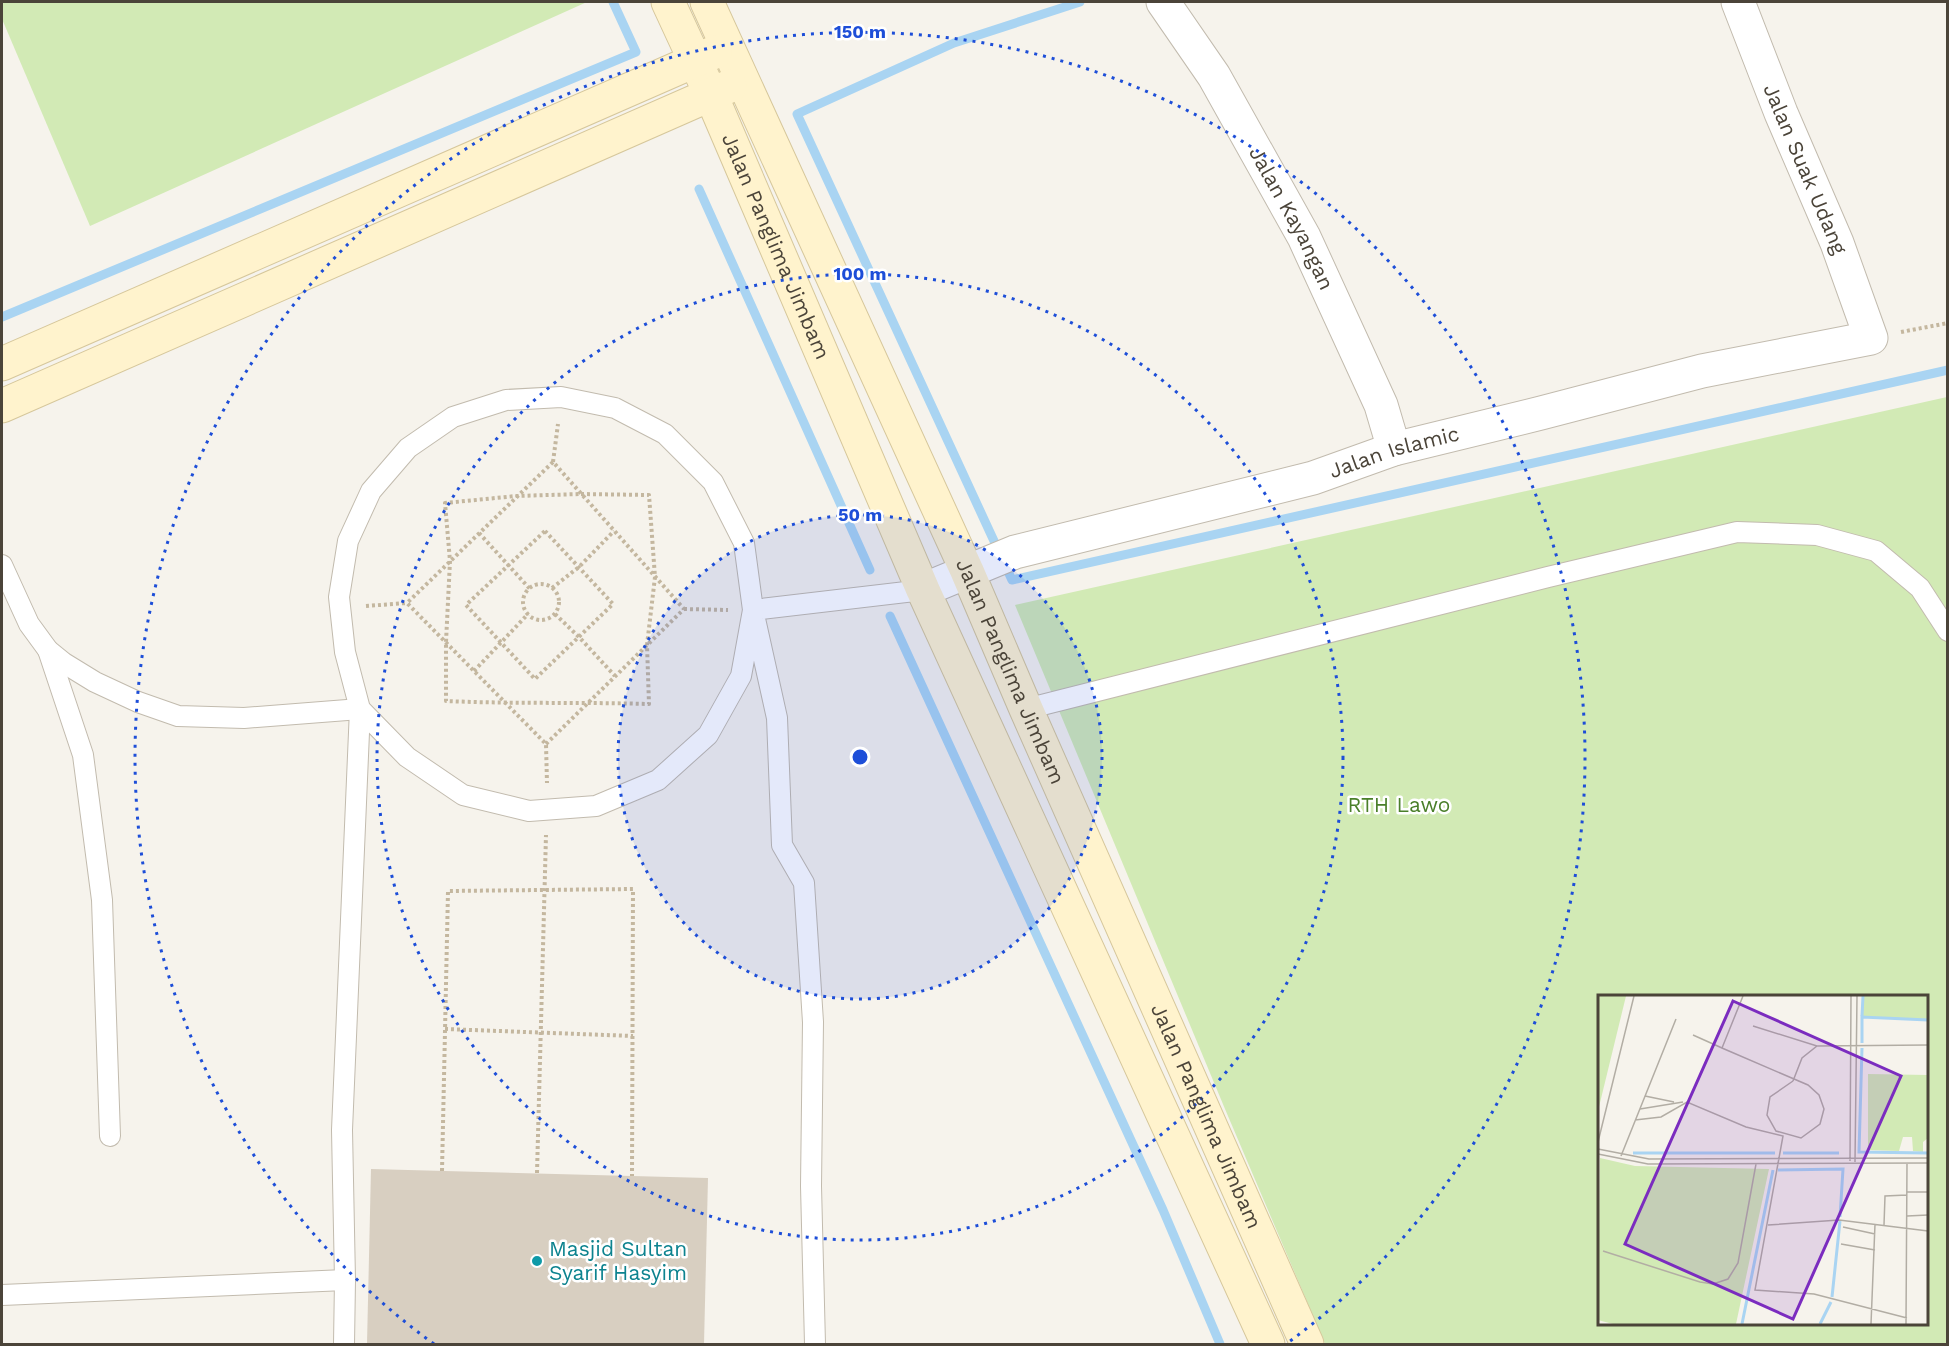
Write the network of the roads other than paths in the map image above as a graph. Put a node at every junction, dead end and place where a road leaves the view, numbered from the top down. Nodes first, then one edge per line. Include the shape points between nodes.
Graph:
1 (668, 2) edge
2 (707, 2) edge
3 (1163, 2) edge
4 (1738, 2) edge
5 (727, 46) junction
6 (695, 62) junction
7 (742, 80) junction
8 (711, 95) junction
9 (1871, 338) joint
10 (2, 364) edge
11 (2, 406) edge
12 (1394, 449) junction
13 (2, 565) edge
14 (967, 571) junction
15 (923, 590) junction
16 (753, 610) junction
17 (1947, 631) edge
18 (48, 650) junction
19 (360, 709) junction
20 (1026, 709) junction
21 (110, 1136) dead end
22 (345, 1280) junction
23 (2, 1295) edge
24 (345, 1344) edge
25 (815, 1344) edge
26 (1268, 1344) edge
27 (1307, 1344) edge

1 - 6 street, Jalan Panglima Jimbam
2 - 5 street, Jalan Panglima Jimbam
3 - 12 street, Jalan Kayangan via 1214,76 1304,237 1381,405
4 - 9 street, Jalan Suak Udang via 1837,243
5 - 6 street
5 - 7 street, Jalan Panglima Jimbam
6 - 8 street, Jalan Panglima Jimbam
6 - 10 street
7 - 8 street
7 - 14 street, Jalan Panglima Jimbam
8 - 11 street
8 - 15 street, Jalan Panglima Jimbam
9 - 12 street, Jalan Islamic via 1702,371
12 - 14 street, Jalan Islamic via 1313,477 1015,552
13 - 18 lane via 29,624
14 - 15 street, Jalan Islamic
14 - 20 street, Jalan Panglima Jimbam
15 - 16 lane
15 - 26 street, Jalan Panglima Jimbam
16 - 19 lane via 741,676 708,735 658,780 596,806 529,812 463,795 407,757
16 - 19 lane via 744,543 713,482 665,435 615,408 561,397 506,400 453,417 408,448 372,491 348,541 339,597 345,652
16 - 25 lane via 777,718 782,845 804,884 813,1023
17 - 20 lane via 1920,588 1876,551 1817,535 1737,532
18 - 19 lane via 95,682 178,716 244,718
18 - 21 lane via 83,755 100,889
19 - 22 lane via 342,1130
20 - 27 street, Jalan Panglima Jimbam
22 - 23 lane
22 - 24 lane

